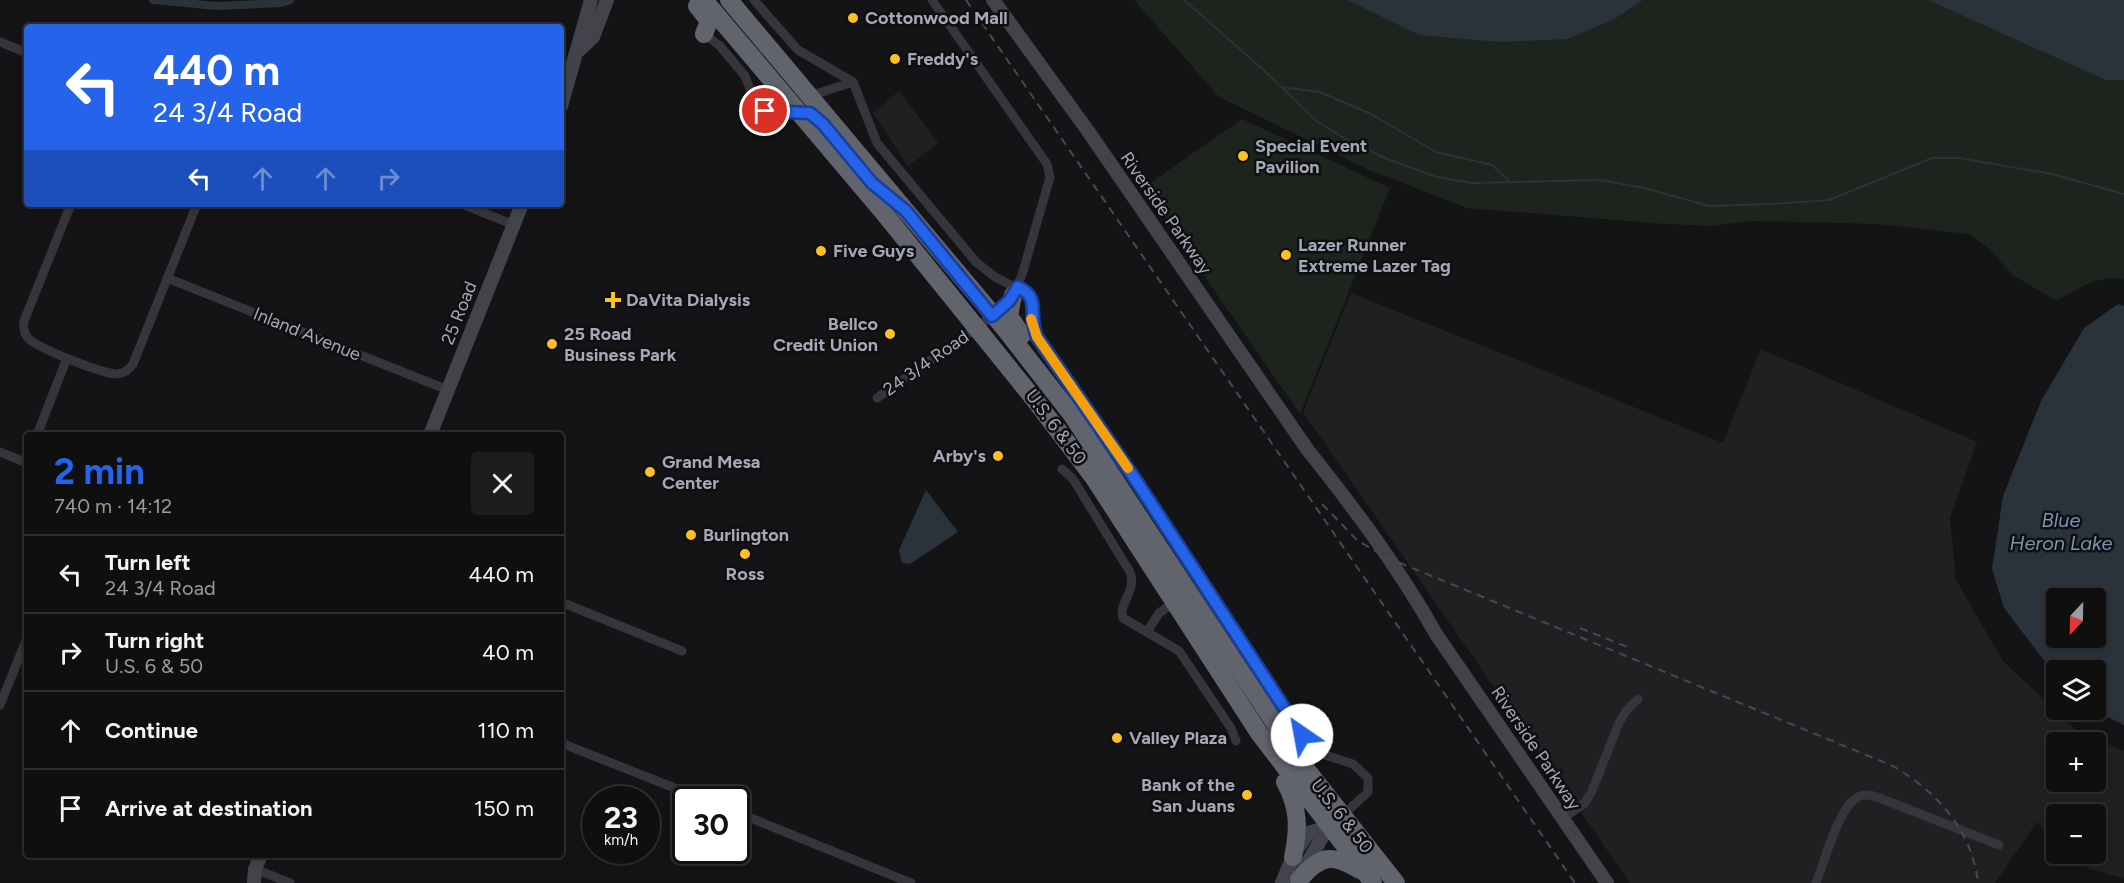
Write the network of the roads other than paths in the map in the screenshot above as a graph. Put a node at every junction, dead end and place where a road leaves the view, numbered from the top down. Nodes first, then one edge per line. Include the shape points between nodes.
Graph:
1 (591, 0) edge
2 (607, 0) edge
3 (692, 0) edge
4 (704, 0) edge
5 (729, 0) edge
6 (754, 0) edge
7 (932, 0) edge
8 (993, 0) edge
9 (718, 17) junction
10 (704, 34) joint
11 (0, 42) edge
12 (579, 50) junction
13 (24, 51) edge
14 (853, 82) junction
15 (810, 96) junction
16 (564, 97) edge
17 (797, 111) junction
18 (70, 207) edge
19 (196, 207) edge
20 (469, 207) edge
21 (521, 207) edge
22 (906, 211) junction
23 (514, 225) junction
24 (167, 278) junction
25 (1015, 291) junction
26 (980, 326) junction
27 (67, 358) junction
28 (448, 390) junction
29 (876, 398) dead end
30 (38, 432) edge
31 (431, 432) edge
32 (1088, 439) junction
33 (0, 452) edge
34 (24, 461) edge
35 (1062, 469) dead end
36 (1175, 602) junction
37 (564, 603) edge
38 (1147, 632) junction
39 (24, 645) edge
40 (682, 651) dead end
41 (1638, 699) dead end
42 (0, 705) edge
43 (1262, 705) junction
44 (1259, 733) junction
45 (1236, 741) dead end
46 (564, 744) edge
47 (672, 787) edge
48 (750, 818) edge
49 (1562, 819) junction
50 (1335, 822) junction
51 (1999, 845) dead end
52 (1293, 857) junction
53 (260, 858) edge
54 (255, 876) edge
55 (1369, 878) edge
56 (1293, 882) edge
57 (243, 883) edge
58 (290, 883) edge
59 (911, 883) edge
60 (1396, 883) edge
61 (1607, 883) edge
62 (1816, 883) edge

1 - 12 main road
2 - 12 main road via 593,37
3 - 10 highway via 709,21
4 - 9 highway, U.S. 6 & 50
5 - 15 highway, U.S. 6 & 50
6 - 14 street via 798,50
7 - 25 street via 1050,171
8 - 49 main road, Riverside Parkway via 1307,449 1413,593 1436,634
9 - 15 highway via 747,38 795,93
9 - 17 highway, U.S. 6 & 50
10 - 17 street via 720,46 745,76 755,102 765,111
11 - 13 street
12 - 16 main road
14 - 15 street
14 - 25 street via 877,143 976,262
15 - 22 highway, U.S. 6 & 50
17 - 22 highway via 810,113 823,124 872,183
17 - 26 highway, U.S. 6 & 50
18 - 27 street via 24,325 26,336 32,341
19 - 24 street
20 - 23 street
21 - 23 main road, 25 Road
22 - 26 highway, U.S. 6 & 50
23 - 28 main road, 25 Road
24 - 27 street via 128,370 115,374
24 - 28 street, Inland Avenue
25 - 26 street, 24 3/4 Road
25 - 32 highway via 1009,316 1076,406
25 - 50 street via 1032,296 1032,327 1037,337 1302,735 1319,753 1353,764 1365,773 1368,792
26 - 29 street, 24 3/4 Road
26 - 32 highway, U.S. 6 & 50 via 1072,415
26 - 36 highway, U.S. 6 & 50 via 1094,478
27 - 30 street
28 - 31 main road, 25 Road
32 - 43 highway, U.S. 6 & 50
33 - 34 street
35 - 38 street via 1073,479 1130,572 1132,584 1122,615
36 - 38 street via 1156,616
36 - 43 highway via 1187,605 1242,687
36 - 44 highway, U.S. 6 & 50
37 - 40 street
38 - 45 street via 1184,657 1232,728
39 - 42 street
41 - 49 street via 1619,723 1585,803
43 - 50 highway, U.S. 6 & 50
44 - 50 highway, U.S. 6 & 50
44 - 52 highway via 1263,749 1286,782 1296,807 1299,822
46 - 47 street
48 - 59 street
49 - 61 main road, Riverside Parkway
50 - 52 main road via 1311,830
50 - 55 highway, U.S. 6 & 50
50 - 56 main road
50 - 60 highway, U.S. 6 & 50
51 - 62 street via 1877,797 1856,797 1842,817
52 - 56 main road
53 - 54 main road
54 - 57 main road
54 - 58 street
55 - 56 highway via 1343,861 1327,858 1314,862

